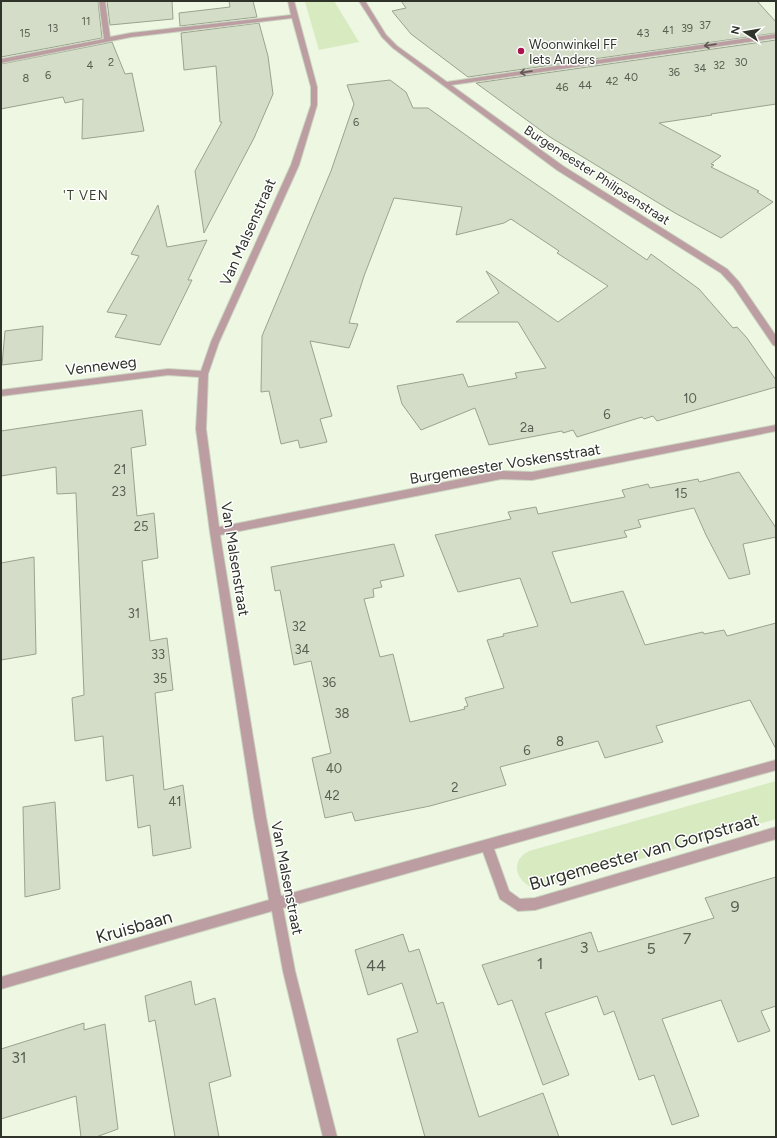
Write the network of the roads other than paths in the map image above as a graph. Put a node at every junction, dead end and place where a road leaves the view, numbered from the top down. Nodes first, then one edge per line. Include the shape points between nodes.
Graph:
1 (102, 1) edge
2 (291, 1) edge
3 (362, 1) edge
4 (295, 16) junction
5 (776, 36) edge
6 (107, 40) junction
7 (1, 61) edge
8 (445, 84) junction
9 (776, 343) edge
10 (204, 374) junction
11 (1, 393) edge
12 (776, 428) edge
13 (215, 532) junction
14 (776, 765) edge
15 (776, 834) edge
16 (487, 846) junction
17 (276, 904) junction
18 (1, 983) edge
19 (330, 1137) edge

1 - 6 street
2 - 4 street, Van Malsenstraat
3 - 8 street, Burgemeester Philipsenstraat via 384,36 395,47
4 - 6 street
4 - 10 street, Van Malsenstraat via 316,95 314,105 295,165 215,342
5 -> 8 street
6 - 7 street
8 - 9 street, Burgemeester Philipsenstraat via 560,168 724,271 736,284
10 - 11 street, Venneweg via 168,372
10 - 13 street, Van Malsenstraat via 201,429
12 - 13 street, Burgemeester Voskensstraat via 532,476 501,475
13 - 17 street, Van Malsenstraat
14 - 16 street
15 - 16 street, Burgemeester van Gorpstraat via 535,904 518,905 504,895
16 - 17 street
17 - 18 street, Kruisbaan
17 - 19 street, Van Malsenstraat via 289,971

